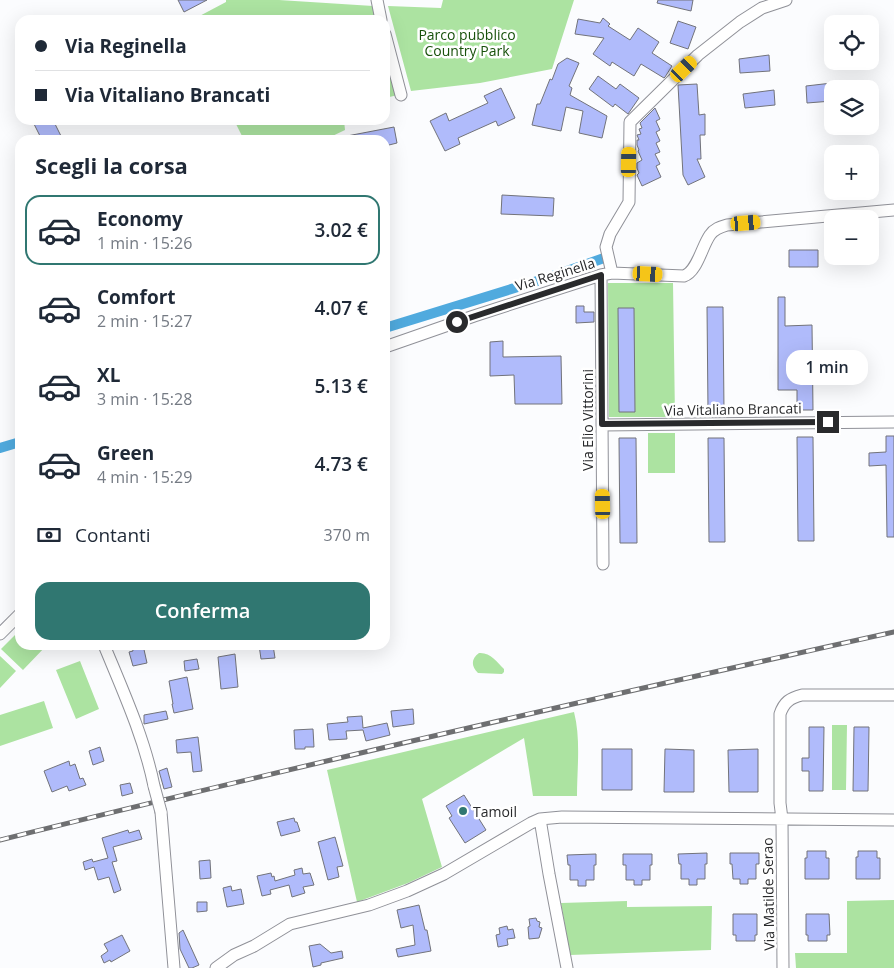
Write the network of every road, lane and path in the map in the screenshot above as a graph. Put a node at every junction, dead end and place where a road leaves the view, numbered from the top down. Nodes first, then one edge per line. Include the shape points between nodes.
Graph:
1 (377, 0) edge
2 (786, 0) edge
3 (380, 15) edge
4 (390, 53) edge
5 (401, 95) dead end
6 (894, 210) edge
7 (608, 271) junction
8 (390, 345) edge
9 (894, 422) edge
10 (602, 424) junction
11 (603, 564) dead end
12 (15, 619) edge
13 (0, 634) edge
14 (106, 650) edge
15 (894, 696) edge
16 (540, 819) junction
17 (782, 819) junction
18 (894, 820) edge
19 (174, 968) edge
20 (216, 968) edge
21 (567, 968) edge
22 (784, 968) edge

1 - 3 street
2 - 7 street, Via Elio Vittorini via 762,8 740,22 698,55 630,122 629,202 606,247
4 - 5 street
6 - 7 street, Via Reginella via 717,228 688,275 684,276
7 - 8 street, Via Reginella
7 - 10 street, Via Elio Vittorini
9 - 10 street, Via Vitaliano Brancati
10 - 11 street, Via Elio Vittorini
12 - 13 street
14 - 19 street, bridge via 139,732 161,812
15 - 17 street, Via Matilde Serao via 802,695 786,702 780,714
16 - 17 street
16 - 20 street via 426,883 369,905 290,924
16 - 21 street
17 - 18 street
17 - 22 street, Via Matilde Serao

